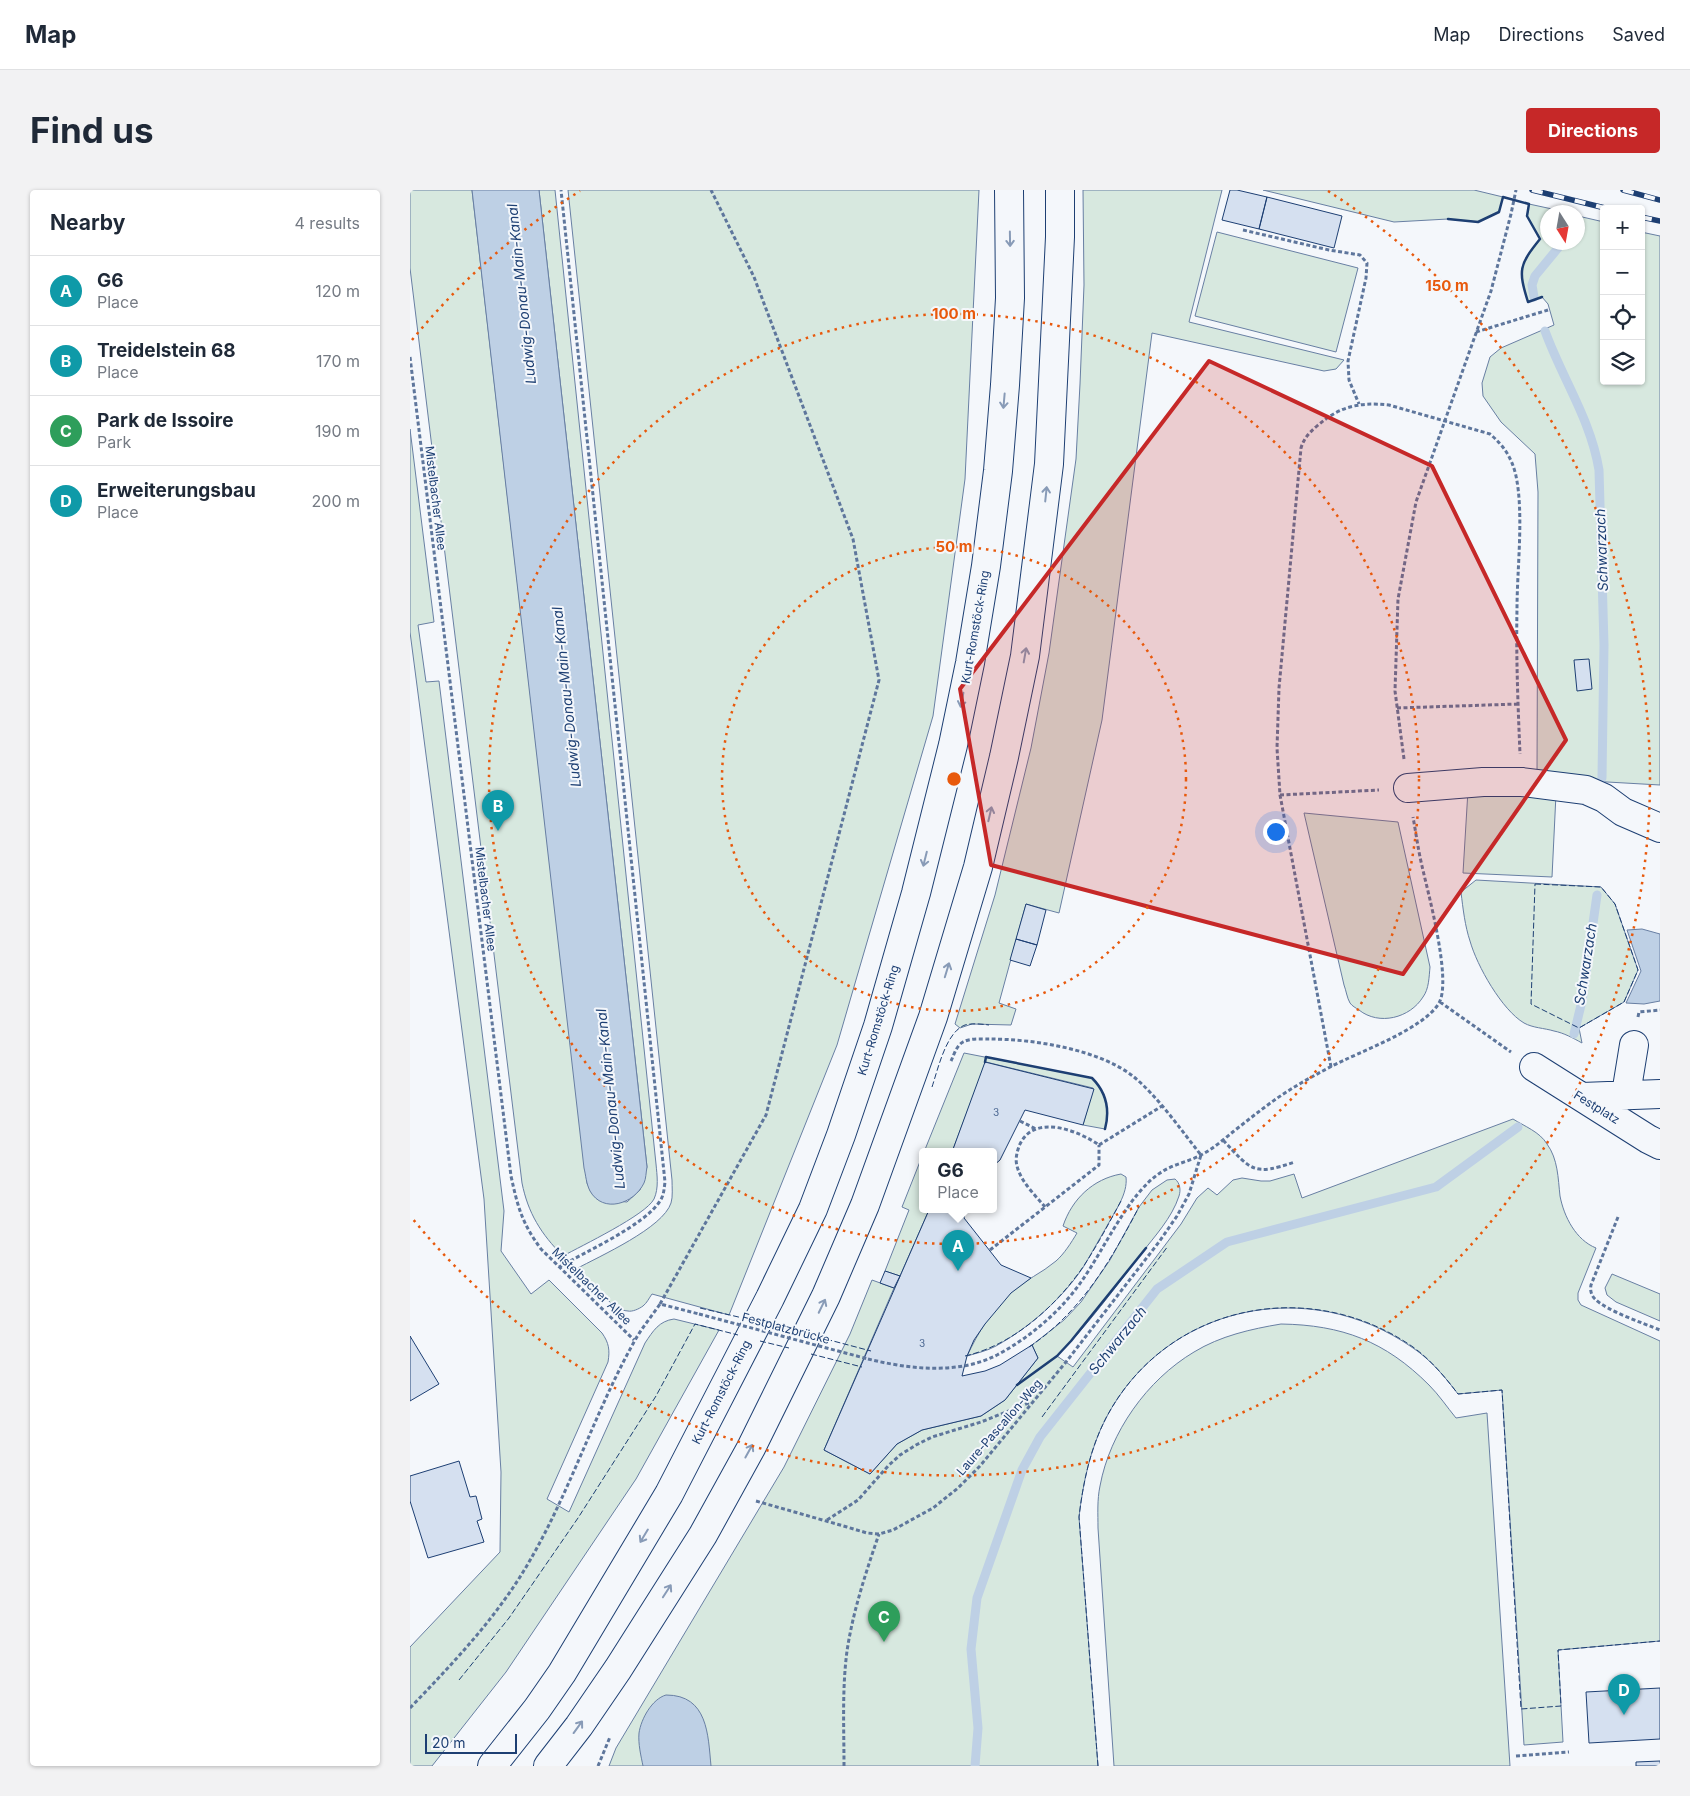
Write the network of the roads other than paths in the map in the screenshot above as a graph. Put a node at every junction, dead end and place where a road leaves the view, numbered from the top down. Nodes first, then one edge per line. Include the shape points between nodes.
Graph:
1 (1009, 190) edge
2 (1060, 190) edge
3 (1408, 788) road end
4 (1660, 828) edge
5 (1634, 1045) dead end
6 (1534, 1067) road end
7 (1626, 1094) junction
8 (1660, 1094) edge
9 (1582, 1097) junction
10 (1660, 1144) edge
11 (492, 1766) edge
12 (548, 1766) edge

1 -> 11 main road, Kurt-Romstöck-Ring via 1010,298 1005,386 986,566 954,745 878,1026 812,1209 669,1494 562,1673
12 -> 2 main road via 580,1726 618,1669 703,1535 752,1448 822,1305 861,1214 933,1017 978,867 1025,656 1049,464
3 - 4 main road via 1522,782 1586,790 1623,812
5 - 7 main road
6 - 9 main road, Festplatz
7 - 8 main road
7 - 9 main road
9 - 10 main road, Festplatz

